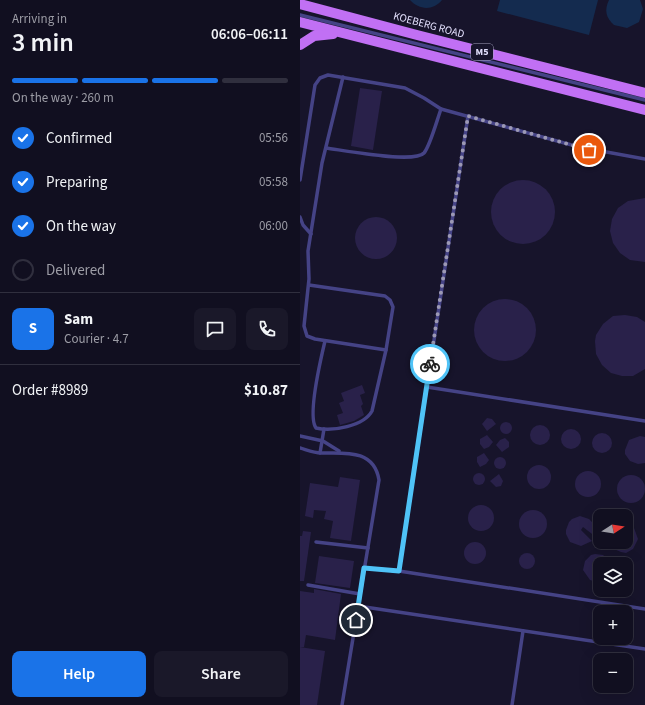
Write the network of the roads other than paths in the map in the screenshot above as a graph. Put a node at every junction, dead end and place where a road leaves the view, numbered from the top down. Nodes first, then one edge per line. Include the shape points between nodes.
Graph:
1 (300, 4) edge
2 (300, 15) edge
3 (300, 22) edge
4 (347, 35) junction
5 (300, 45) edge
6 (343, 77) junction
7 (645, 93) edge
8 (645, 100) edge
9 (441, 109) junction
10 (645, 110) edge
11 (468, 116) junction
12 (326, 148) junction
13 (645, 159) edge
14 (300, 180) edge
15 (300, 217) edge
16 (311, 234) junction
17 (309, 286) junction
18 (324, 341) junction
19 (386, 350) junction
20 (427, 387) junction
21 (645, 421) edge
22 (324, 430) junction
23 (300, 436) edge
24 (323, 441) junction
25 (300, 448) edge
26 (340, 452) junction
27 (320, 453) junction
28 (316, 542) dead end
29 (368, 548) junction
30 (364, 568) junction
31 (399, 571) junction
32 (308, 585) dead end
33 (360, 594) junction
34 (358, 606) junction
35 (645, 609) edge
36 (523, 631) junction
37 (645, 649) edge
38 (342, 705) edge
39 (512, 705) edge

1 - 7 main road, KOEBERG ROAD / M5
2 - 8 lane
3 - 4 main road, M5
4 - 5 main road via 320,35 307,39
4 - 10 main road, M5
6 - 9 lane via 405,88
6 - 12 lane
6 - 14 lane via 325,76 315,85
9 - 11 lane
9 - 12 lane via 426,149 418,156 376,155
11 - 13 lane via 586,149
11 - 20 lane
12 - 16 lane
15 - 16 lane
16 - 17 lane via 308,251
17 - 18 lane via 304,320 305,333 311,338
17 - 19 lane via 388,298 393,306
18 - 19 lane
18 - 22 lane via 313,413 315,427
19 - 22 lane via 371,413 361,421 338,429
20 - 21 lane
20 - 31 lane
22 - 24 lane
23 - 24 lane
24 - 26 lane
24 - 27 lane
25 - 27 lane
26 - 27 lane
26 - 29 lane via 360,455 367,459 378,474
28 - 29 lane
29 - 30 lane
30 - 31 lane
30 - 33 lane
31 - 35 lane
32 - 33 lane
33 - 34 lane
34 - 36 lane
34 - 38 lane
36 - 37 lane
36 - 39 lane

